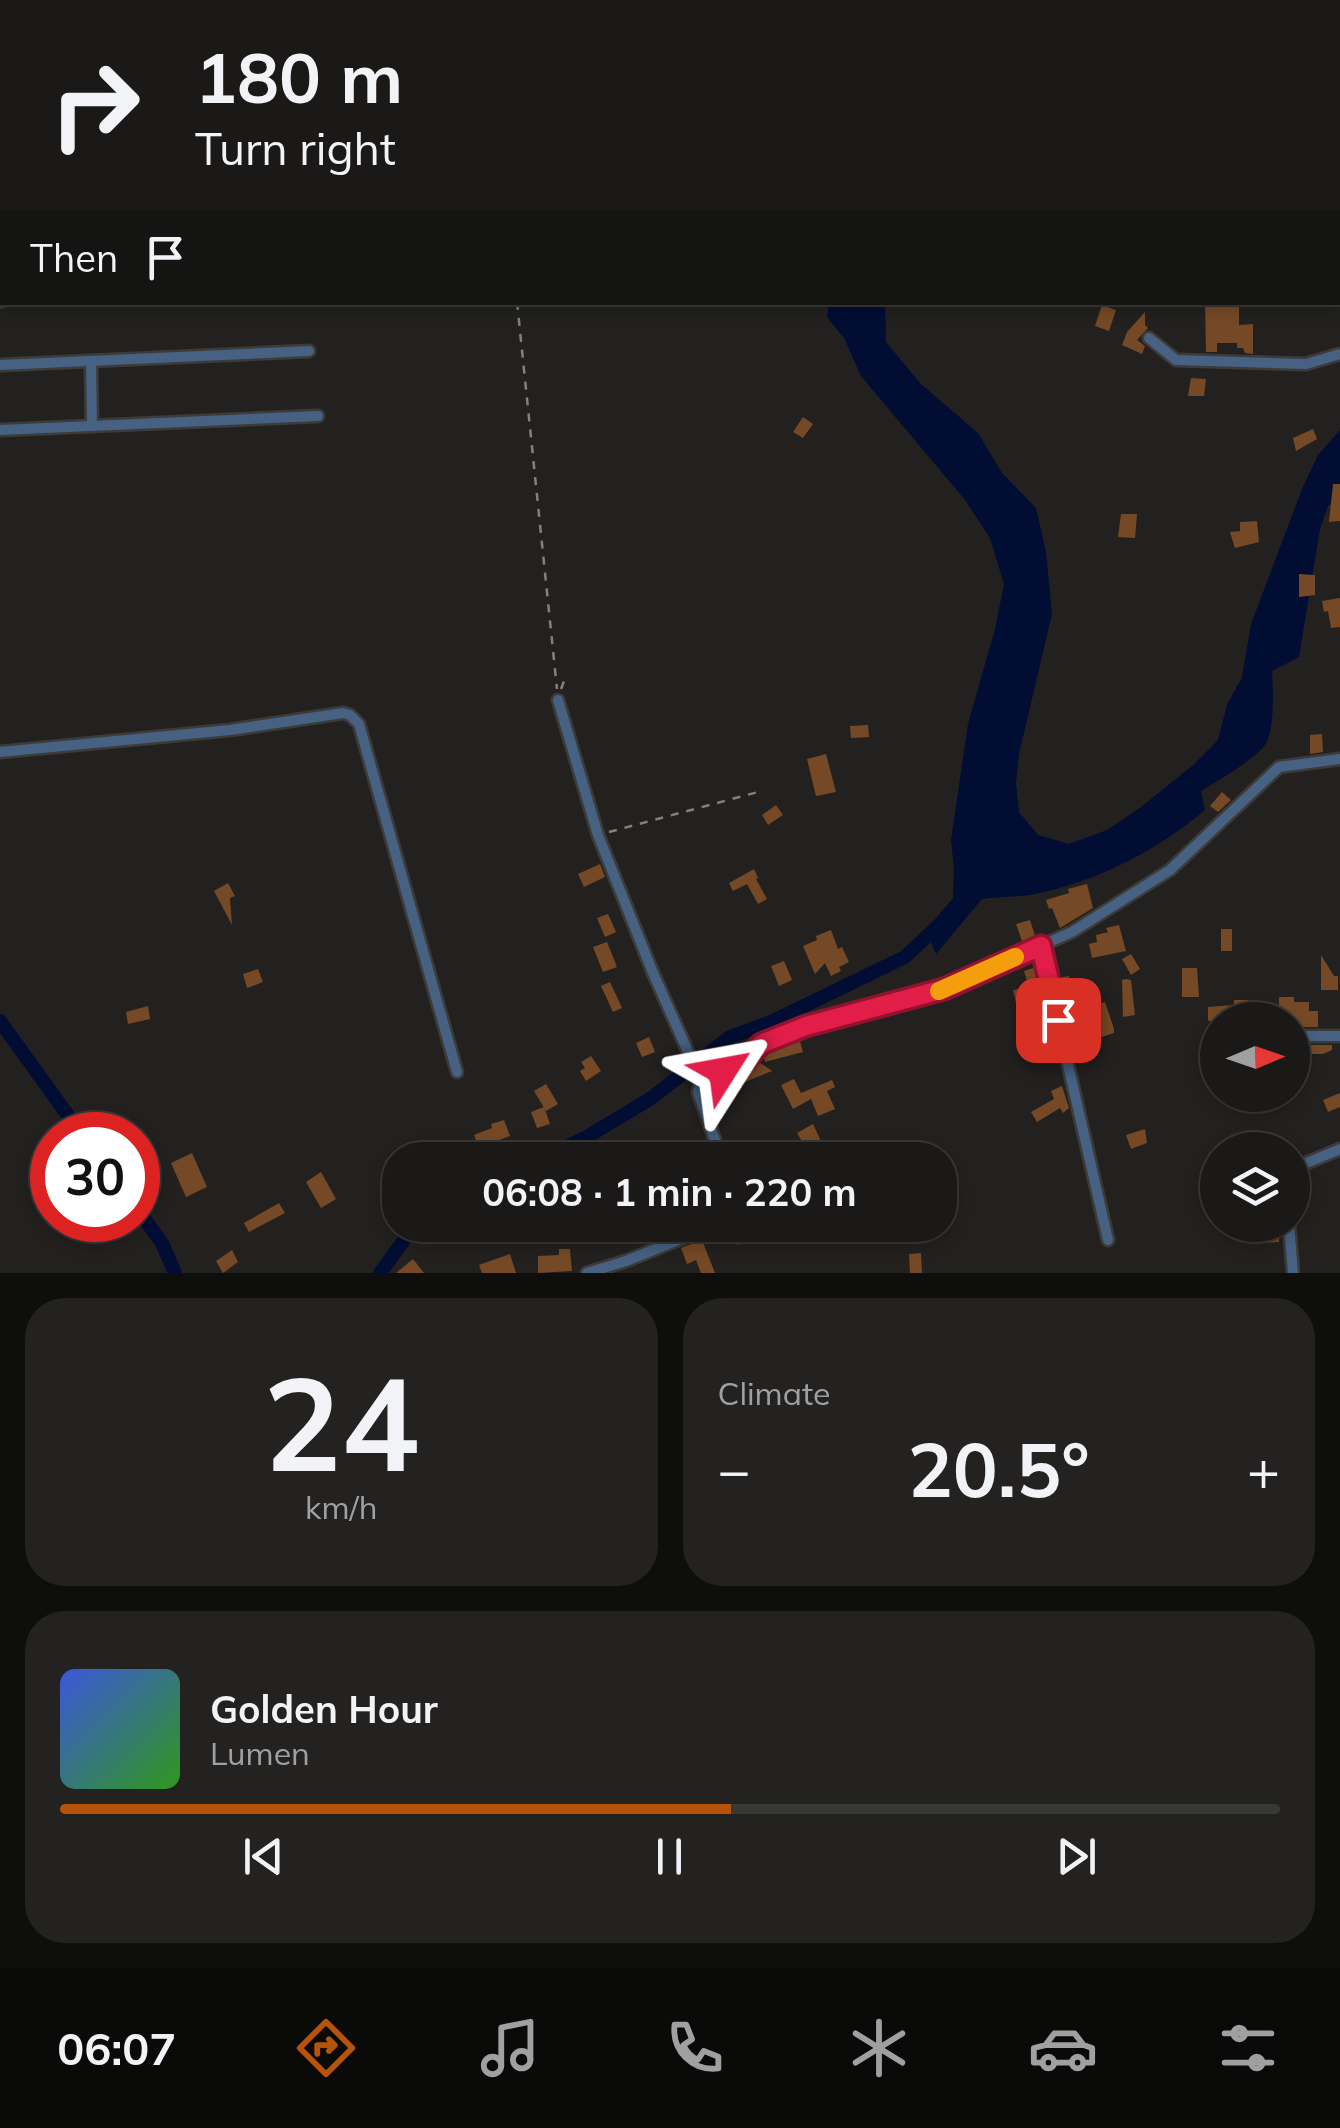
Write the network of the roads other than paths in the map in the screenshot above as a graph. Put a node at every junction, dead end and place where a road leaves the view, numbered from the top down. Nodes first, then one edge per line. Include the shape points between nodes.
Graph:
1 (1148, 338) dead end
2 (308, 352) dead end
3 (1340, 354) edge
4 (91, 361) junction
5 (0, 366) edge
6 (318, 416) dead end
7 (92, 426) junction
8 (0, 430) edge
9 (558, 700) road end
10 (0, 752) edge
11 (1340, 759) edge
12 (1041, 946) junction
13 (1310, 1036) edge
14 (1340, 1036) edge
15 (457, 1072) dead end
16 (702, 1082) junction
17 (716, 1142) edge
18 (1340, 1149) edge
19 (1310, 1162) edge
20 (1108, 1240) dead end
21 (673, 1242) edge
22 (1290, 1242) edge
23 (586, 1273) edge
24 (1293, 1273) edge

1 - 3 street via 1176,360 1306,364
2 - 4 street
4 - 5 street
4 - 7 street
6 - 7 street
7 - 8 street
9 - 16 street via 598,835
10 - 15 street via 350,715 359,724
11 - 12 street via 1278,767 1170,870
12 - 16 street via 944,989 761,1044 745,1061
12 - 20 street
13 - 14 street
16 - 17 street via 698,1092
18 - 19 street
21 - 23 street
22 - 24 street

